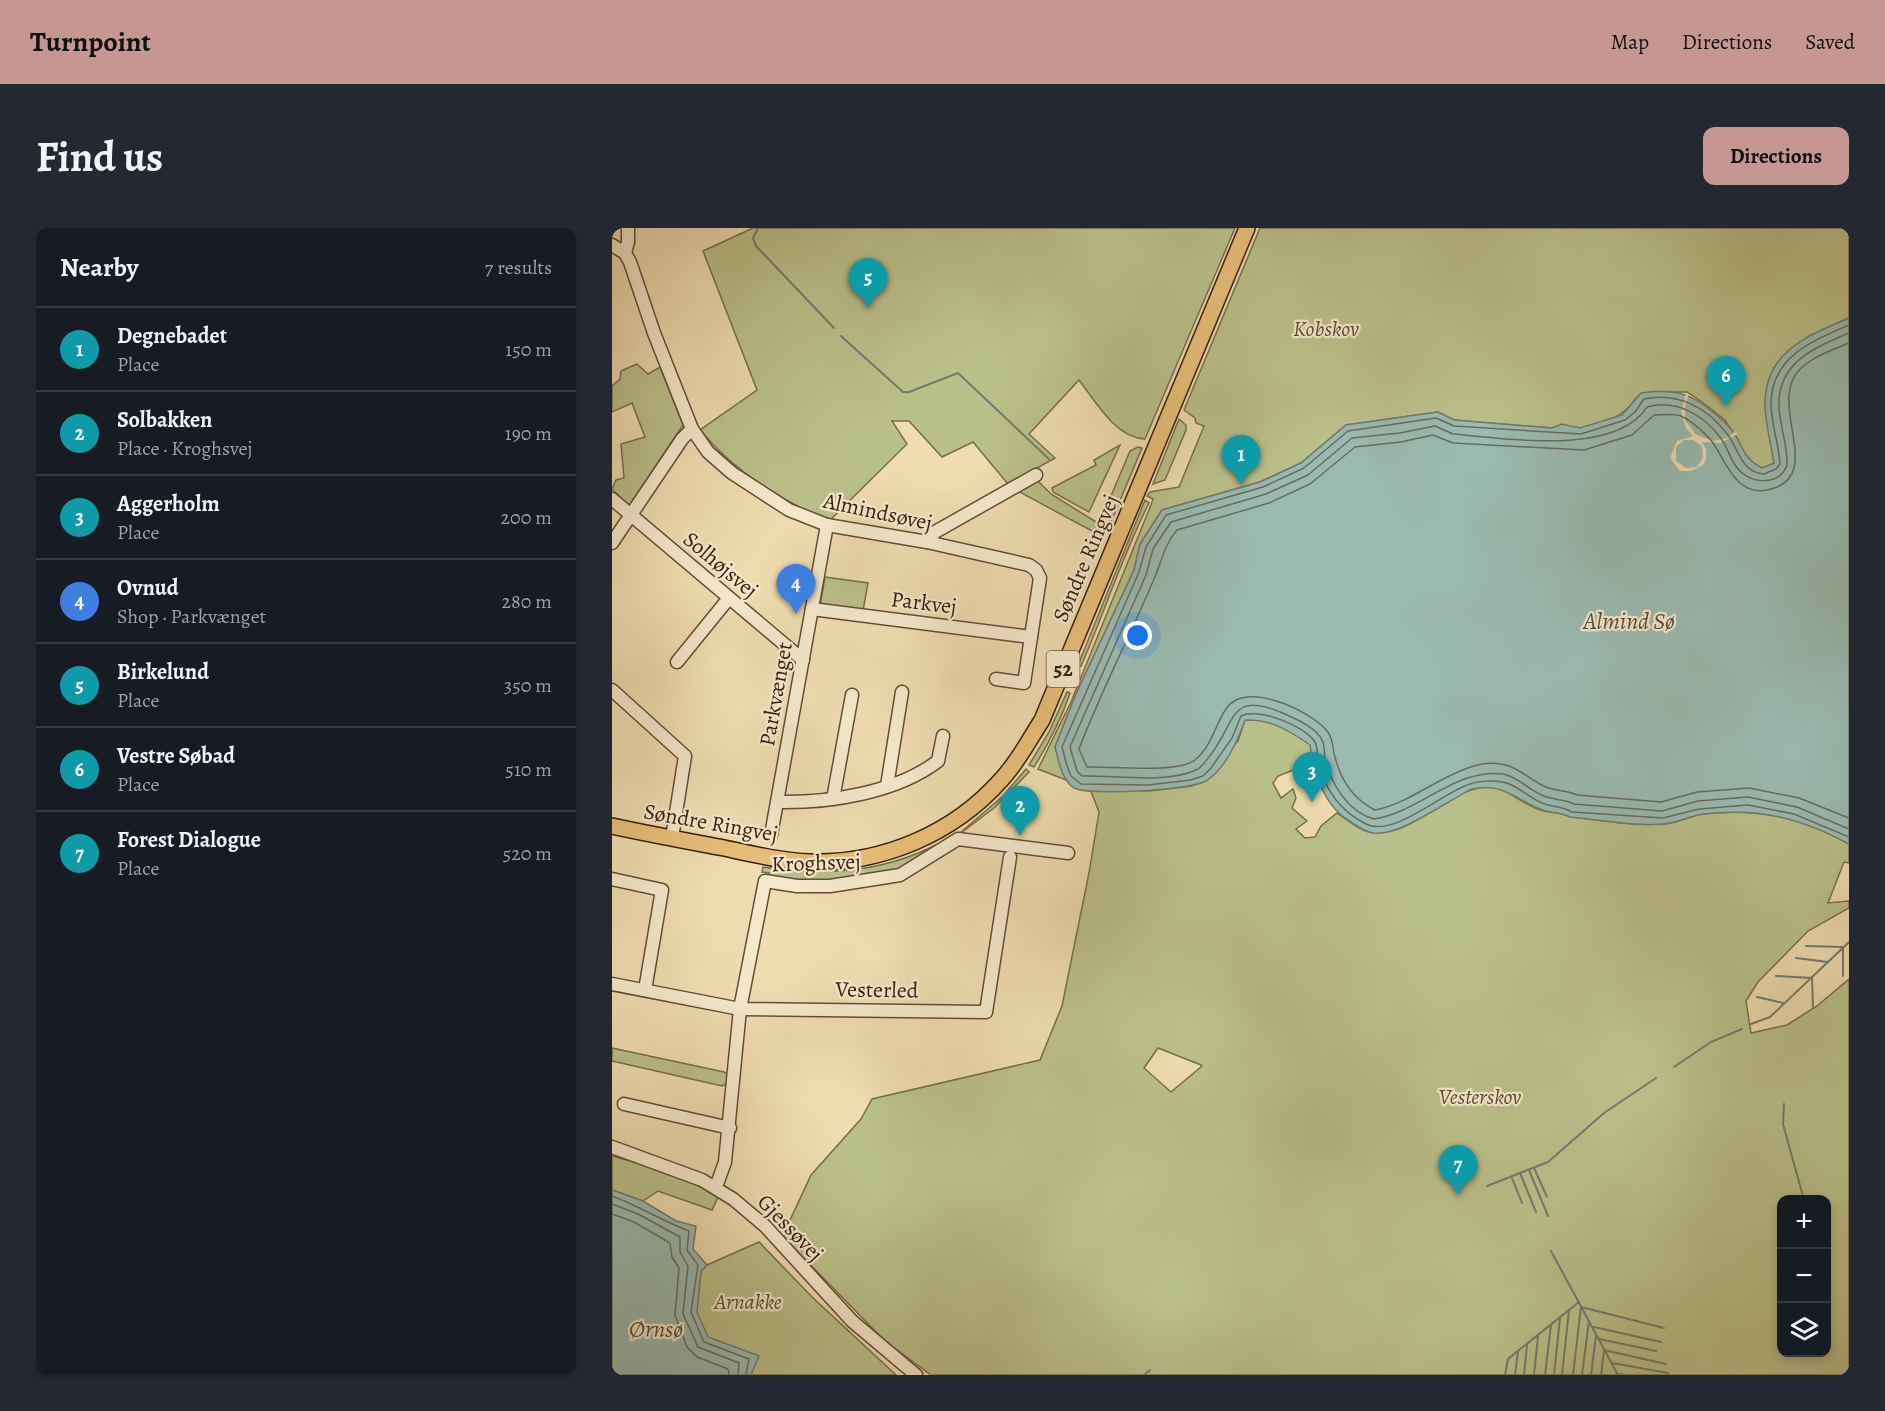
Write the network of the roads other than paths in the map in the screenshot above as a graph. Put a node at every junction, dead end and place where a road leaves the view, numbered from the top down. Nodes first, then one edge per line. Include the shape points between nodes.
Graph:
1 (628, 228) edge
2 (1247, 228) edge
3 (612, 245) edge
4 (625, 253) junction
5 (692, 429) junction
6 (1036, 475) dead end
7 (612, 499) edge
8 (630, 516) junction
9 (827, 525) junction
10 (927, 542) junction
11 (612, 543) edge
12 (729, 598) junction
13 (812, 609) junction
14 (1031, 637) junction
15 (803, 660) junction
16 (677, 662) dead end
17 (996, 679) dead end
18 (612, 690) edge
19 (902, 692) dead end
20 (852, 695) dead end
21 (943, 736) dead end
22 (887, 786) junction
23 (833, 799) junction
24 (778, 802) junction
25 (612, 826) edge
26 (771, 835) dead end
27 (672, 838) junction
28 (1068, 853) dead end
29 (1010, 857) dead end
30 (612, 879) edge
31 (612, 984) edge
32 (645, 990) junction
33 (740, 1009) junction
34 (624, 1104) dead end
35 (730, 1128) junction
36 (612, 1147) edge
37 (716, 1188) junction
38 (915, 1375) edge

1 - 4 street
2 - 27 main road, Søndre Ringvej / 52 via 1042,720 1002,780 946,826 905,846 862,858 808,862
3 - 4 street
4 - 5 street, Almindsøvej
5 - 8 street
5 - 9 street, Almindsøvej via 708,452 732,473 789,510
6 - 10 street via 940,529
7 - 8 street, Solhøjsvej
8 - 11 street
8 - 12 street, Solhøjsvej
9 - 10 street, Almindsøvej
9 - 13 street, Parkvænget
10 - 14 street, Almindsøvej via 1036,570 1040,578
12 - 15 street, Solhøjsvej
12 - 16 street
13 - 14 street, Parkvej
13 - 15 street, Parkvænget
14 - 17 street, Almindsøvej via 1024,682
15 - 24 street, Parkvænget
18 - 27 street via 685,756
19 - 22 street
20 - 23 street
21 - 22 street via 938,761 907,780
22 - 23 street
23 - 24 street
24 - 26 street, Parkvænget
25 - 27 main road, Søndre Ringvej / 52
28 - 33 street, Kroghsvej via 958,839 900,875 830,886 765,881
29 - 33 street, Vesterled via 987,1012
30 - 32 street via 662,890
31 - 32 street, Vesterled
32 - 33 street, Vesterled
33 - 35 street, Kroghsvej
34 - 35 street
35 - 37 street, Kroghsvej via 726,1162
36 - 37 street, Gjessøvej
37 - 38 street, Gjessøvej via 765,1226 852,1321

